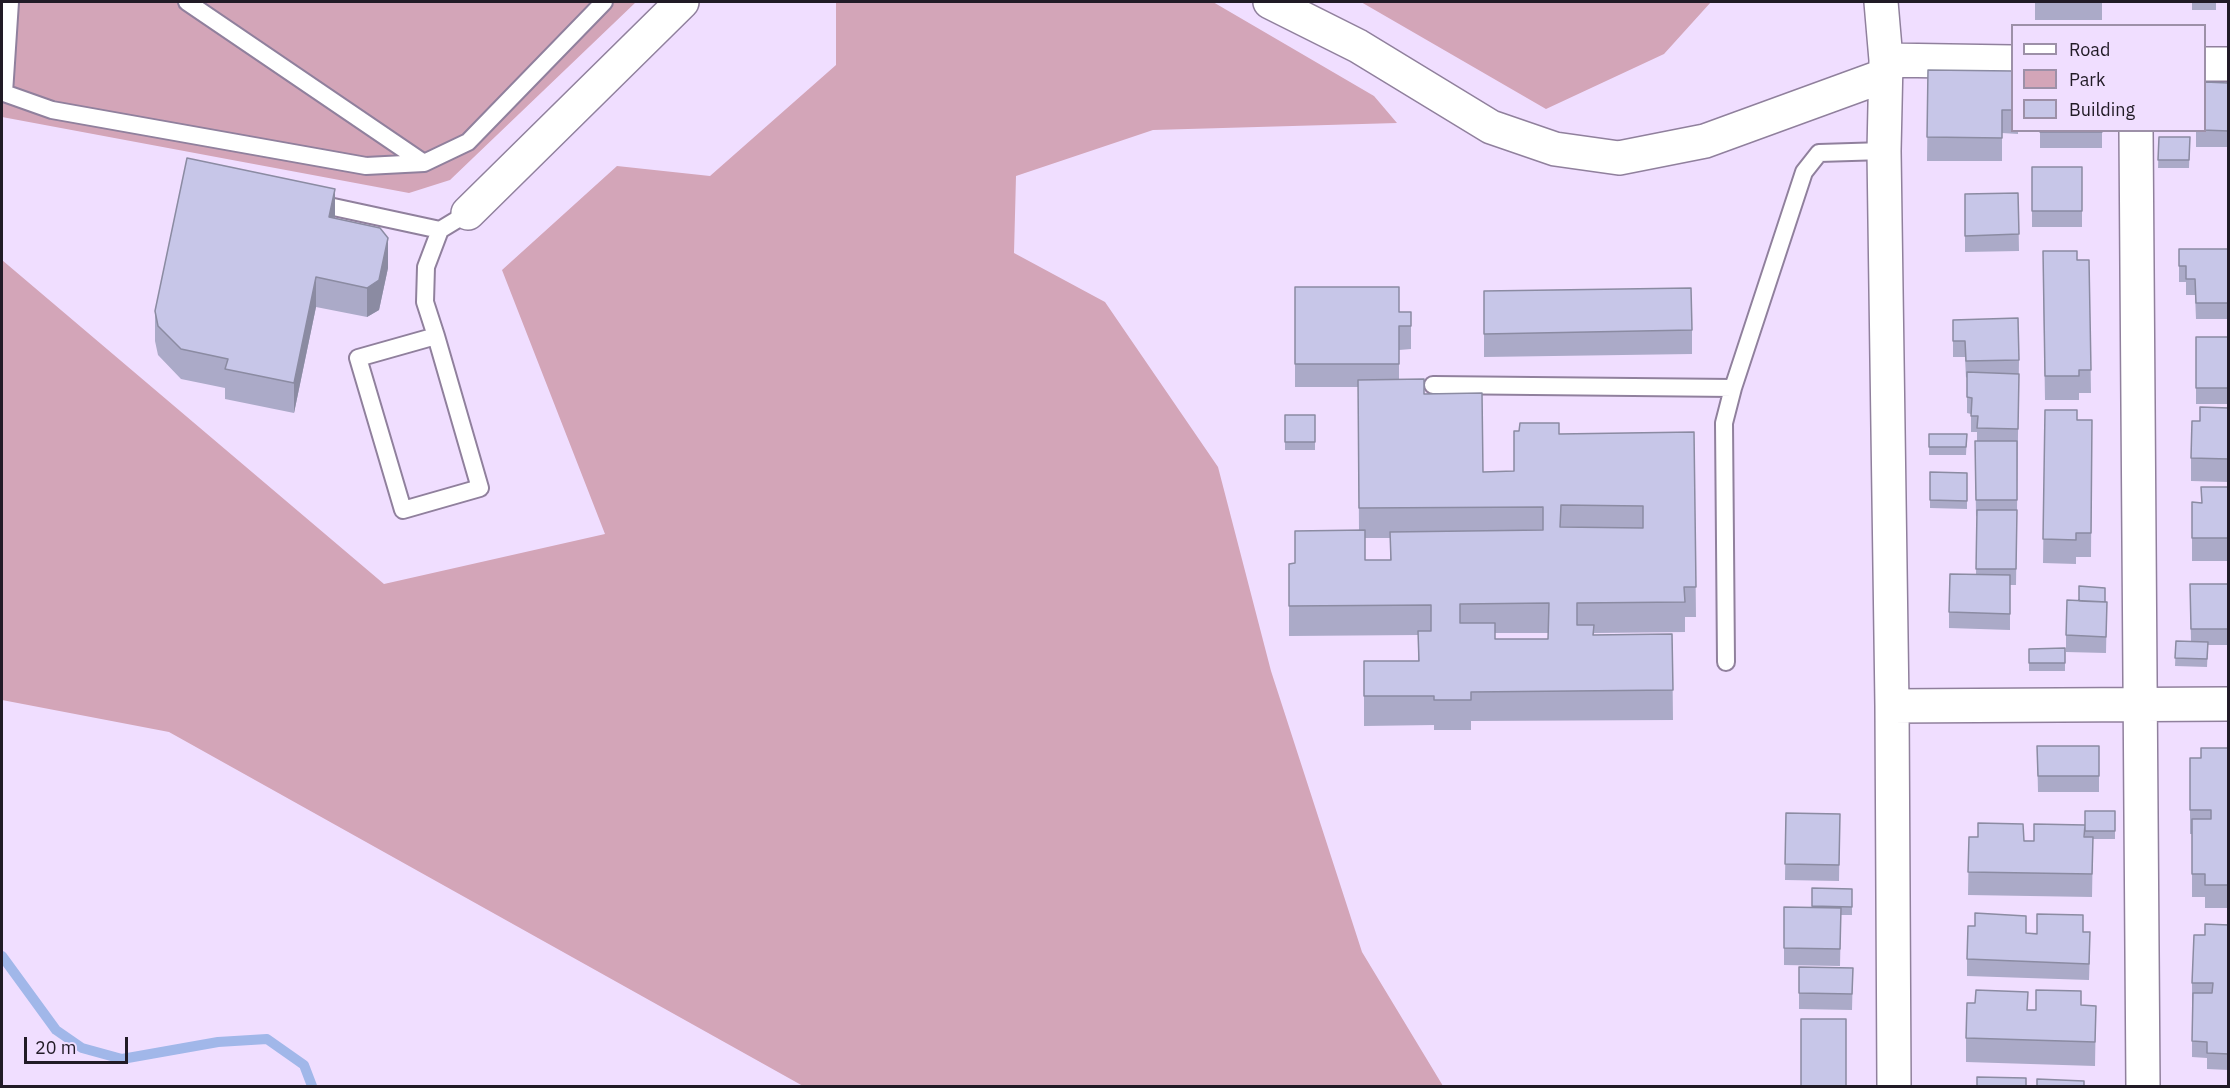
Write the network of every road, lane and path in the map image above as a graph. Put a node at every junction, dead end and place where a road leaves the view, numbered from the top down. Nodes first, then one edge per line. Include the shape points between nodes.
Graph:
1 (10, 2) edge
2 (187, 2) edge
3 (604, 2) edge
4 (682, 2) edge
5 (1270, 2) edge
6 (1881, 2) edge
7 (2011, 62) edge
8 (2206, 64) edge
9 (2229, 64) edge
10 (1886, 68) junction
11 (2136, 132) edge
12 (1884, 151) junction
13 (424, 163) junction
14 (302, 200) edge
15 (468, 213) joint
16 (440, 230) junction
17 (436, 336) junction
18 (1433, 385) dead end
19 (1733, 388) junction
20 (1726, 662) dead end
21 (2142, 704) junction
22 (2229, 704) edge
23 (1892, 706) junction
24 (1894, 1086) edge
25 (2143, 1086) edge

1 - 13 lane via 4,93 52,110 366,166
2 - 13 lane
3 - 13 lane via 468,142
4 - 15 street
5 - 10 street via 1358,46 1491,127 1555,149 1619,158 1705,141
6 - 10 street
7 - 10 street
8 - 9 street
10 - 12 street
11 - 21 street
12 - 19 lane via 1819,153 1804,172
12 - 23 street
14 - 16 lane
15 - 16 lane
16 - 17 lane via 426,267 425,302
17 - 17 lane via 480,488 403,510 358,358
18 - 19 lane
19 - 20 lane via 1724,423
21 - 22 street
21 - 23 street
21 - 25 street
23 - 24 street

